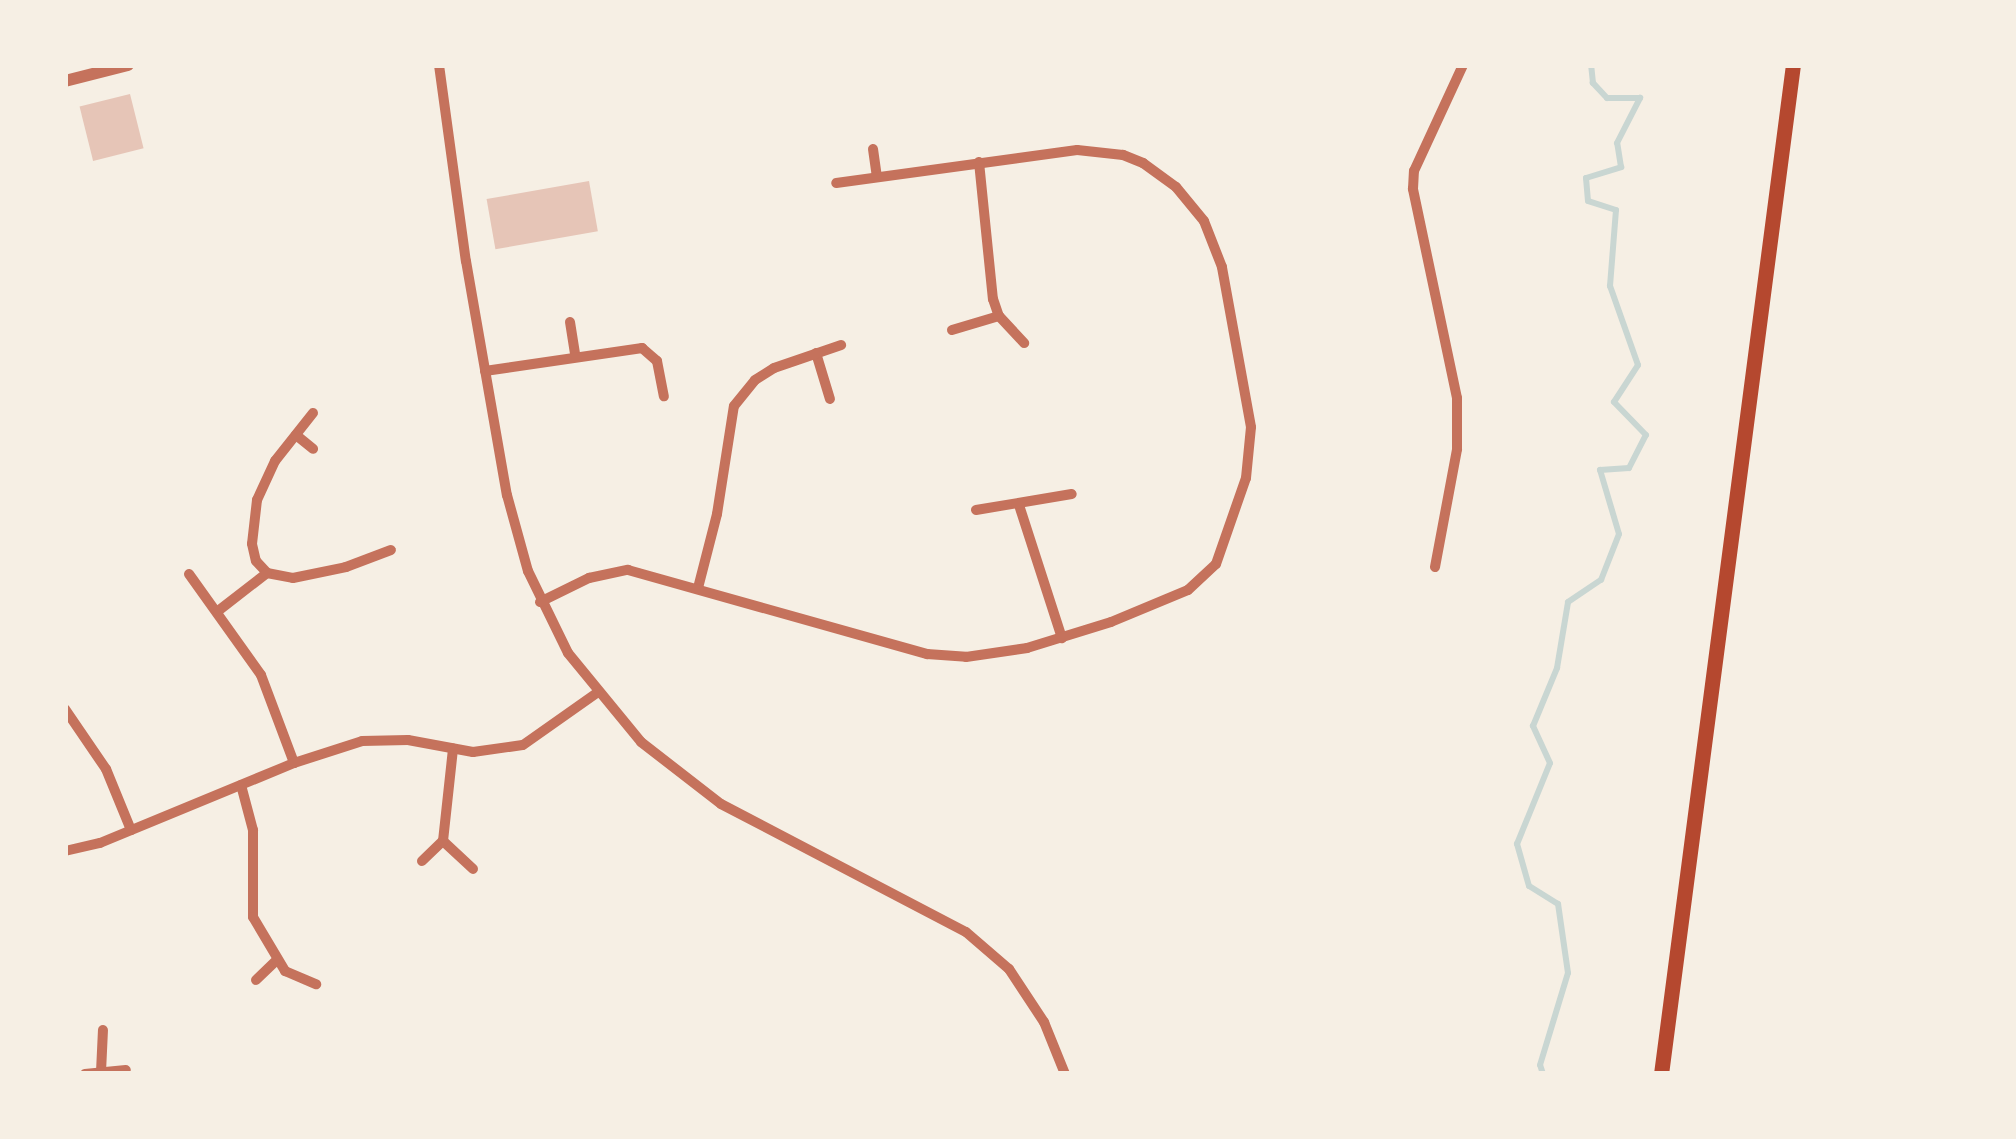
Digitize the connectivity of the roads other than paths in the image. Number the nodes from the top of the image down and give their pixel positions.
1 (128, 65) edge
2 (439, 65) edge
3 (1464, 65) edge
4 (1794, 65) edge
5 (65, 81) edge
6 (873, 150) dead end
7 (979, 162) junction
8 (877, 177) junction
9 (836, 183) dead end
10 (999, 316) junction
11 (570, 322) dead end
12 (952, 330) dead end
13 (1024, 343) dead end
14 (841, 346) dead end
15 (816, 353) junction
16 (575, 355) junction
17 (485, 371) junction
18 (664, 396) dead end
19 (830, 399) dead end
20 (313, 413) dead end
21 (296, 436) junction
22 (314, 450) dead end
23 (1072, 494) dead end
24 (1019, 505) junction
25 (976, 510) dead end
26 (391, 550) dead end
27 (1435, 568) dead end
28 (267, 573) junction
29 (189, 574) dead end
30 (698, 588) junction
31 (540, 602) junction
32 (218, 611) junction
33 (1062, 638) junction
34 (598, 692) junction
35 (65, 710) edge
36 (453, 749) junction
37 (294, 763) junction
38 (241, 785) junction
39 (131, 830) junction
40 (443, 841) junction
41 (65, 851) edge
42 (422, 861) dead end
43 (473, 869) dead end
44 (276, 961) junction
45 (256, 980) dead end
46 (316, 984) dead end
47 (103, 1030) dead end
48 (126, 1070) dead end
49 (100, 1072) junction
50 (85, 1074) edge
51 (1065, 1074) edge
52 (1661, 1074) edge

1 - 5 street
2 - 17 street
3 - 27 street
4 - 52 highway
6 - 8 street
7 - 8 street
7 - 10 street
7 - 33 street
8 - 9 street
10 - 12 street
10 - 13 street
11 - 16 street
14 - 15 street
15 - 19 street
15 - 30 street
16 - 17 street
16 - 18 street
17 - 31 street
20 - 21 street
21 - 22 street
21 - 28 street
23 - 24 street
24 - 25 street
24 - 33 street
26 - 28 street
28 - 32 street
29 - 32 street
30 - 31 street
30 - 33 street
31 - 34 street
32 - 37 street
34 - 36 street
34 - 51 street
35 - 39 street
36 - 37 street
36 - 40 street
37 - 38 street
38 - 39 street
38 - 44 street
39 - 41 street
40 - 42 street
40 - 43 street
44 - 45 street
44 - 46 street
47 - 49 street
48 - 49 street
49 - 50 street

